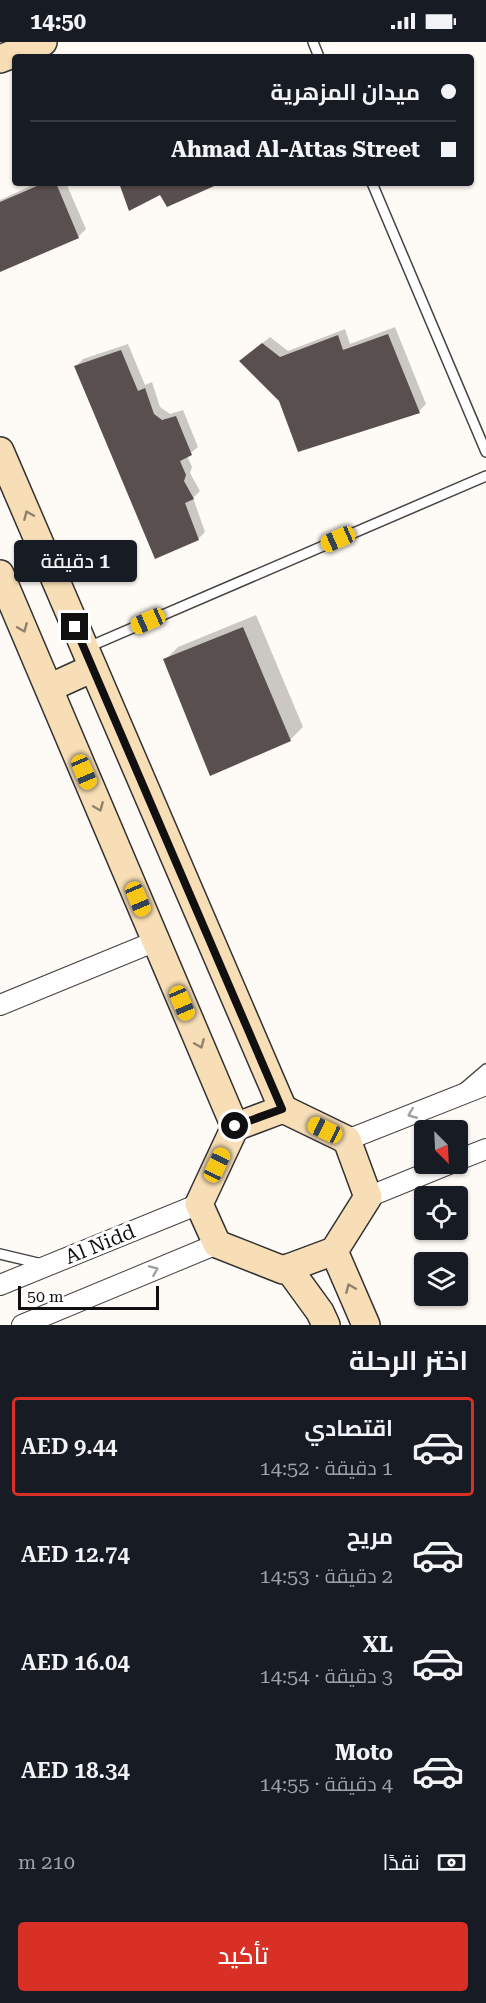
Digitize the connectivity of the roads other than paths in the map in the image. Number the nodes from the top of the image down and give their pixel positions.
1 (43, 42) edge
2 (13, 54) edge
3 (373, 186) edge
4 (0, 451) edge
5 (486, 452) edge
6 (486, 476) edge
7 (0, 574) edge
8 (89, 658) junction
9 (49, 688) junction
10 (156, 941) junction
11 (0, 1005) edge
12 (486, 1069) edge
13 (486, 1085) edge
14 (454, 1097) junction
15 (282, 1109) junction
16 (235, 1126) junction
17 (347, 1140) junction
18 (486, 1149) edge
19 (468, 1157) edge
20 (424, 1174) edge
21 (368, 1197) junction
22 (199, 1204) junction
23 (217, 1244) junction
24 (334, 1251) junction
25 (0, 1254) edge
26 (48, 1266) junction
27 (288, 1268) junction
28 (0, 1285) edge
29 (58, 1317) edge
30 (22, 1325) edge
31 (326, 1325) edge
32 (366, 1325) edge

1 - 2 street
3 - 5 lane
8 -> 4 street
6 - 8 lane
7 -> 9 street
8 - 9 street
8 - 15 street
9 -> 10 street
10 - 11 street
10 -> 16 street
12 - 14 lane
13 - 14 street
14 -> 17 street
15 - 16 street
15 - 17 street
16 - 22 street
17 - 21 street
18 - 19 street
20 - 21 street
21 - 24 street
22 - 23 street
22 - 26 street, Al Nidd
23 - 27 street
29 -> 23 street
24 - 27 street
32 -> 24 street
25 - 26 lane
26 - 28 street, Al Nidd
27 - 31 street
29 - 30 street

